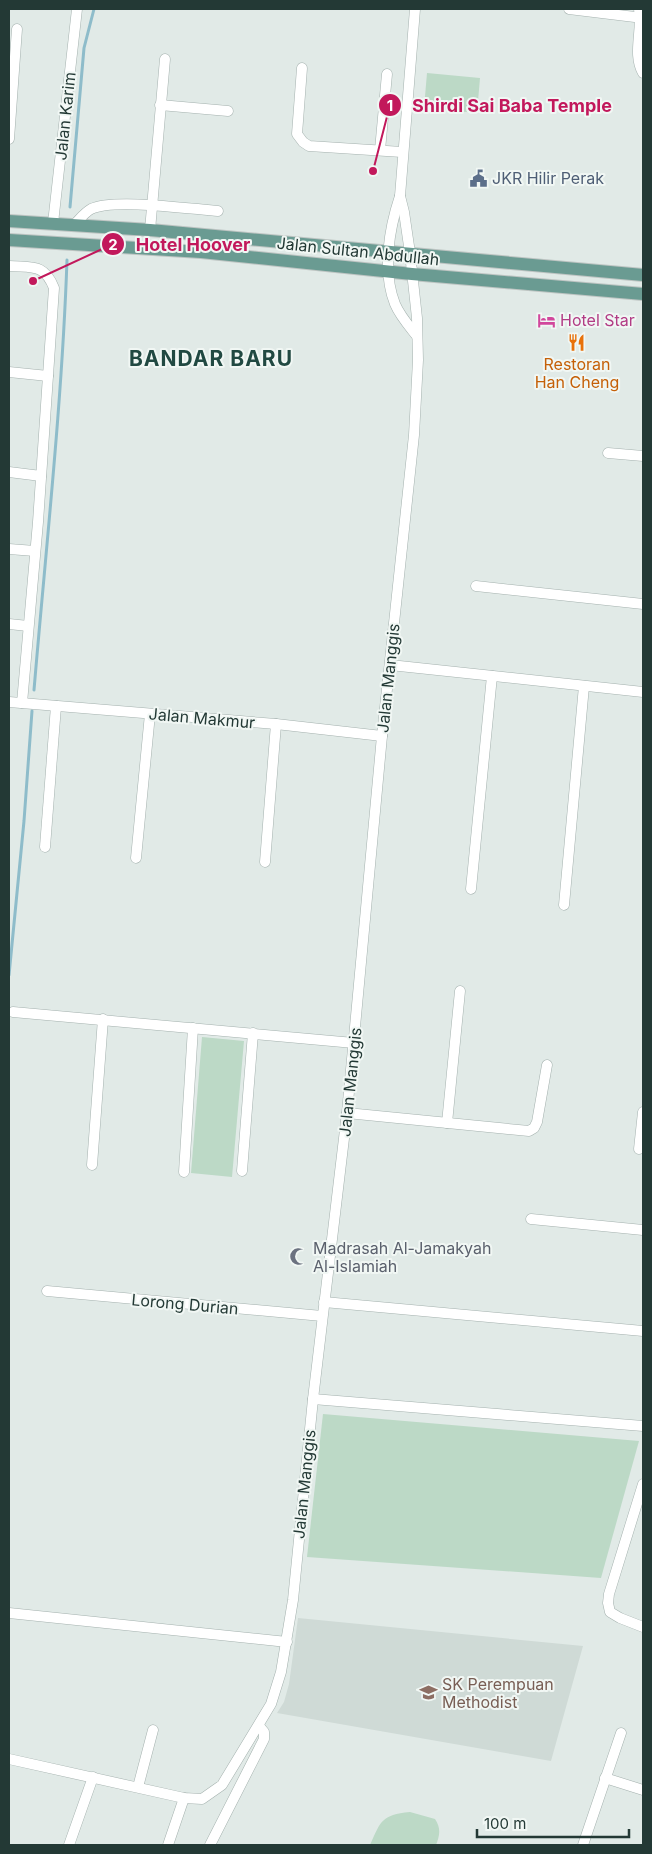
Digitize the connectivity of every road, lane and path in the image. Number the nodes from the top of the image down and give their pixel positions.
1 (77, 9) edge
2 (415, 9) edge
3 (569, 9) edge
4 (641, 14) edge
5 (17, 29) dead end
6 (165, 60) dead end
7 (302, 68) dead end
8 (643, 73) edge
9 (387, 74) dead end
10 (10, 106) edge
11 (160, 106) junction
12 (228, 111) dead end
13 (9, 138) edge
14 (380, 150) junction
15 (402, 152) junction
16 (400, 196) junction
17 (152, 206) junction
18 (218, 211) dead end
19 (9, 220) edge
20 (53, 223) junction
21 (74, 225) junction
22 (150, 230) junction
23 (9, 240) edge
24 (119, 247) junction
25 (178, 251) junction
26 (389, 251) junction
27 (410, 252) junction
28 (9, 266) edge
29 (389, 271) junction
30 (412, 274) junction
31 (643, 275) edge
32 (643, 294) edge
33 (417, 337) junction
34 (9, 372) edge
35 (48, 376) junction
36 (608, 453) dead end
37 (643, 456) edge
38 (9, 472) edge
39 (41, 476) junction
40 (9, 549) edge
41 (35, 551) junction
42 (476, 586) dead end
43 (643, 604) edge
44 (9, 624) edge
45 (28, 626) junction
46 (390, 665) junction
47 (492, 676) junction
48 (584, 686) junction
49 (643, 692) edge
50 (9, 702) edge
51 (22, 703) junction
52 (56, 706) junction
53 (150, 714) junction
54 (276, 724) junction
55 (382, 736) junction
56 (45, 847) dead end
57 (136, 858) dead end
58 (265, 862) dead end
59 (470, 889) dead end
60 (564, 905) dead end
61 (460, 991) dead end
62 (14, 1012) dead end
63 (103, 1019) junction
64 (194, 1028) junction
65 (253, 1033) junction
66 (354, 1043) junction
67 (546, 1065) dead end
68 (643, 1112) edge
69 (347, 1113) junction
70 (446, 1123) junction
71 (643, 1123) edge
72 (638, 1149) dead end
73 (92, 1165) dead end
74 (242, 1171) dead end
75 (184, 1172) dead end
76 (531, 1219) dead end
77 (643, 1230) edge
78 (47, 1291) dead end
79 (324, 1302) junction
80 (322, 1316) junction
81 (643, 1330) edge
82 (313, 1399) junction
83 (643, 1426) edge
84 (643, 1484) edge
85 (9, 1613) edge
86 (643, 1627) edge
87 (287, 1642) junction
88 (259, 1726) junction
89 (153, 1730) dead end
90 (621, 1733) dead end
91 (9, 1759) edge
92 (93, 1776) junction
93 (606, 1778) junction
94 (138, 1787) junction
95 (643, 1790) edge
96 (184, 1798) junction
97 (69, 1845) edge
98 (168, 1845) edge
99 (210, 1845) edge
100 (583, 1845) edge

1 - 20 street, Jalan Karim
2 - 15 street
3 - 4 street
4 - 8 street
5 - 10 street
6 - 11 street
7 - 14 street
9 - 14 street
10 - 13 street
11 - 12 street
11 - 17 street
14 - 15 street
15 - 16 street
16 - 26 street
16 - 27 street, Jalan Manggis
17 - 18 street
17 - 21 street
17 - 22 street
19 - 20 main road, Jalan Sultan Abdullah
20 - 21 main road, Jalan Sultan Abdullah
21 - 22 main road, Jalan Sultan Abdullah
22 - 24 main road
22 - 25 main road
22 - 26 main road, Jalan Sultan Abdullah
23 - 24 main road, Jalan Sultan Abdullah
24 - 25 main road, Jalan Sultan Abdullah
25 - 29 main road, Jalan Sultan Abdullah
26 - 27 main road, Jalan Sultan Abdullah
26 - 29 street
27 - 30 street, Jalan Manggis
27 - 31 main road, Jalan Sultan Abdullah
28 - 35 street
29 - 30 main road, Jalan Sultan Abdullah
29 - 33 street
30 - 32 main road, Jalan Sultan Abdullah
30 - 33 street, Jalan Manggis
33 - 46 street, Jalan Manggis
34 - 35 street
35 - 39 street
36 - 37 street
38 - 39 street
39 - 41 street
40 - 41 street
41 - 45 street
42 - 43 street
44 - 45 street
45 - 51 street
46 - 47 street
46 - 55 street, Jalan Manggis
47 - 48 street
47 - 59 street
48 - 49 street
48 - 60 street
50 - 51 street, Jalan Makmur
51 - 52 street, Jalan Makmur
52 - 53 street, Jalan Makmur
52 - 56 street
53 - 54 street, Jalan Makmur
53 - 57 street
54 - 55 street, Jalan Makmur
54 - 58 street
55 - 66 street, Jalan Manggis
61 - 70 street
62 - 63 street
63 - 64 street
63 - 73 street
64 - 65 street
64 - 75 street
65 - 66 street
65 - 74 street
66 - 69 street, Jalan Manggis
67 - 70 street
68 - 71 street
69 - 70 street
69 - 79 street, Jalan Manggis
71 - 72 street
76 - 77 street
78 - 80 street, Lorong Durian
79 - 80 street, Jalan Manggis
79 - 81 street
80 - 82 street, Jalan Manggis
82 - 83 street
82 - 87 street, Jalan Manggis
84 - 86 street
85 - 87 street
87 - 88 street, Jalan Manggis
88 - 96 street, Jalan Manggis
88 - 99 street
89 - 94 street
90 - 93 street
91 - 92 street
92 - 94 street
92 - 97 street
93 - 95 street
93 - 100 street
94 - 96 street
96 - 98 street

